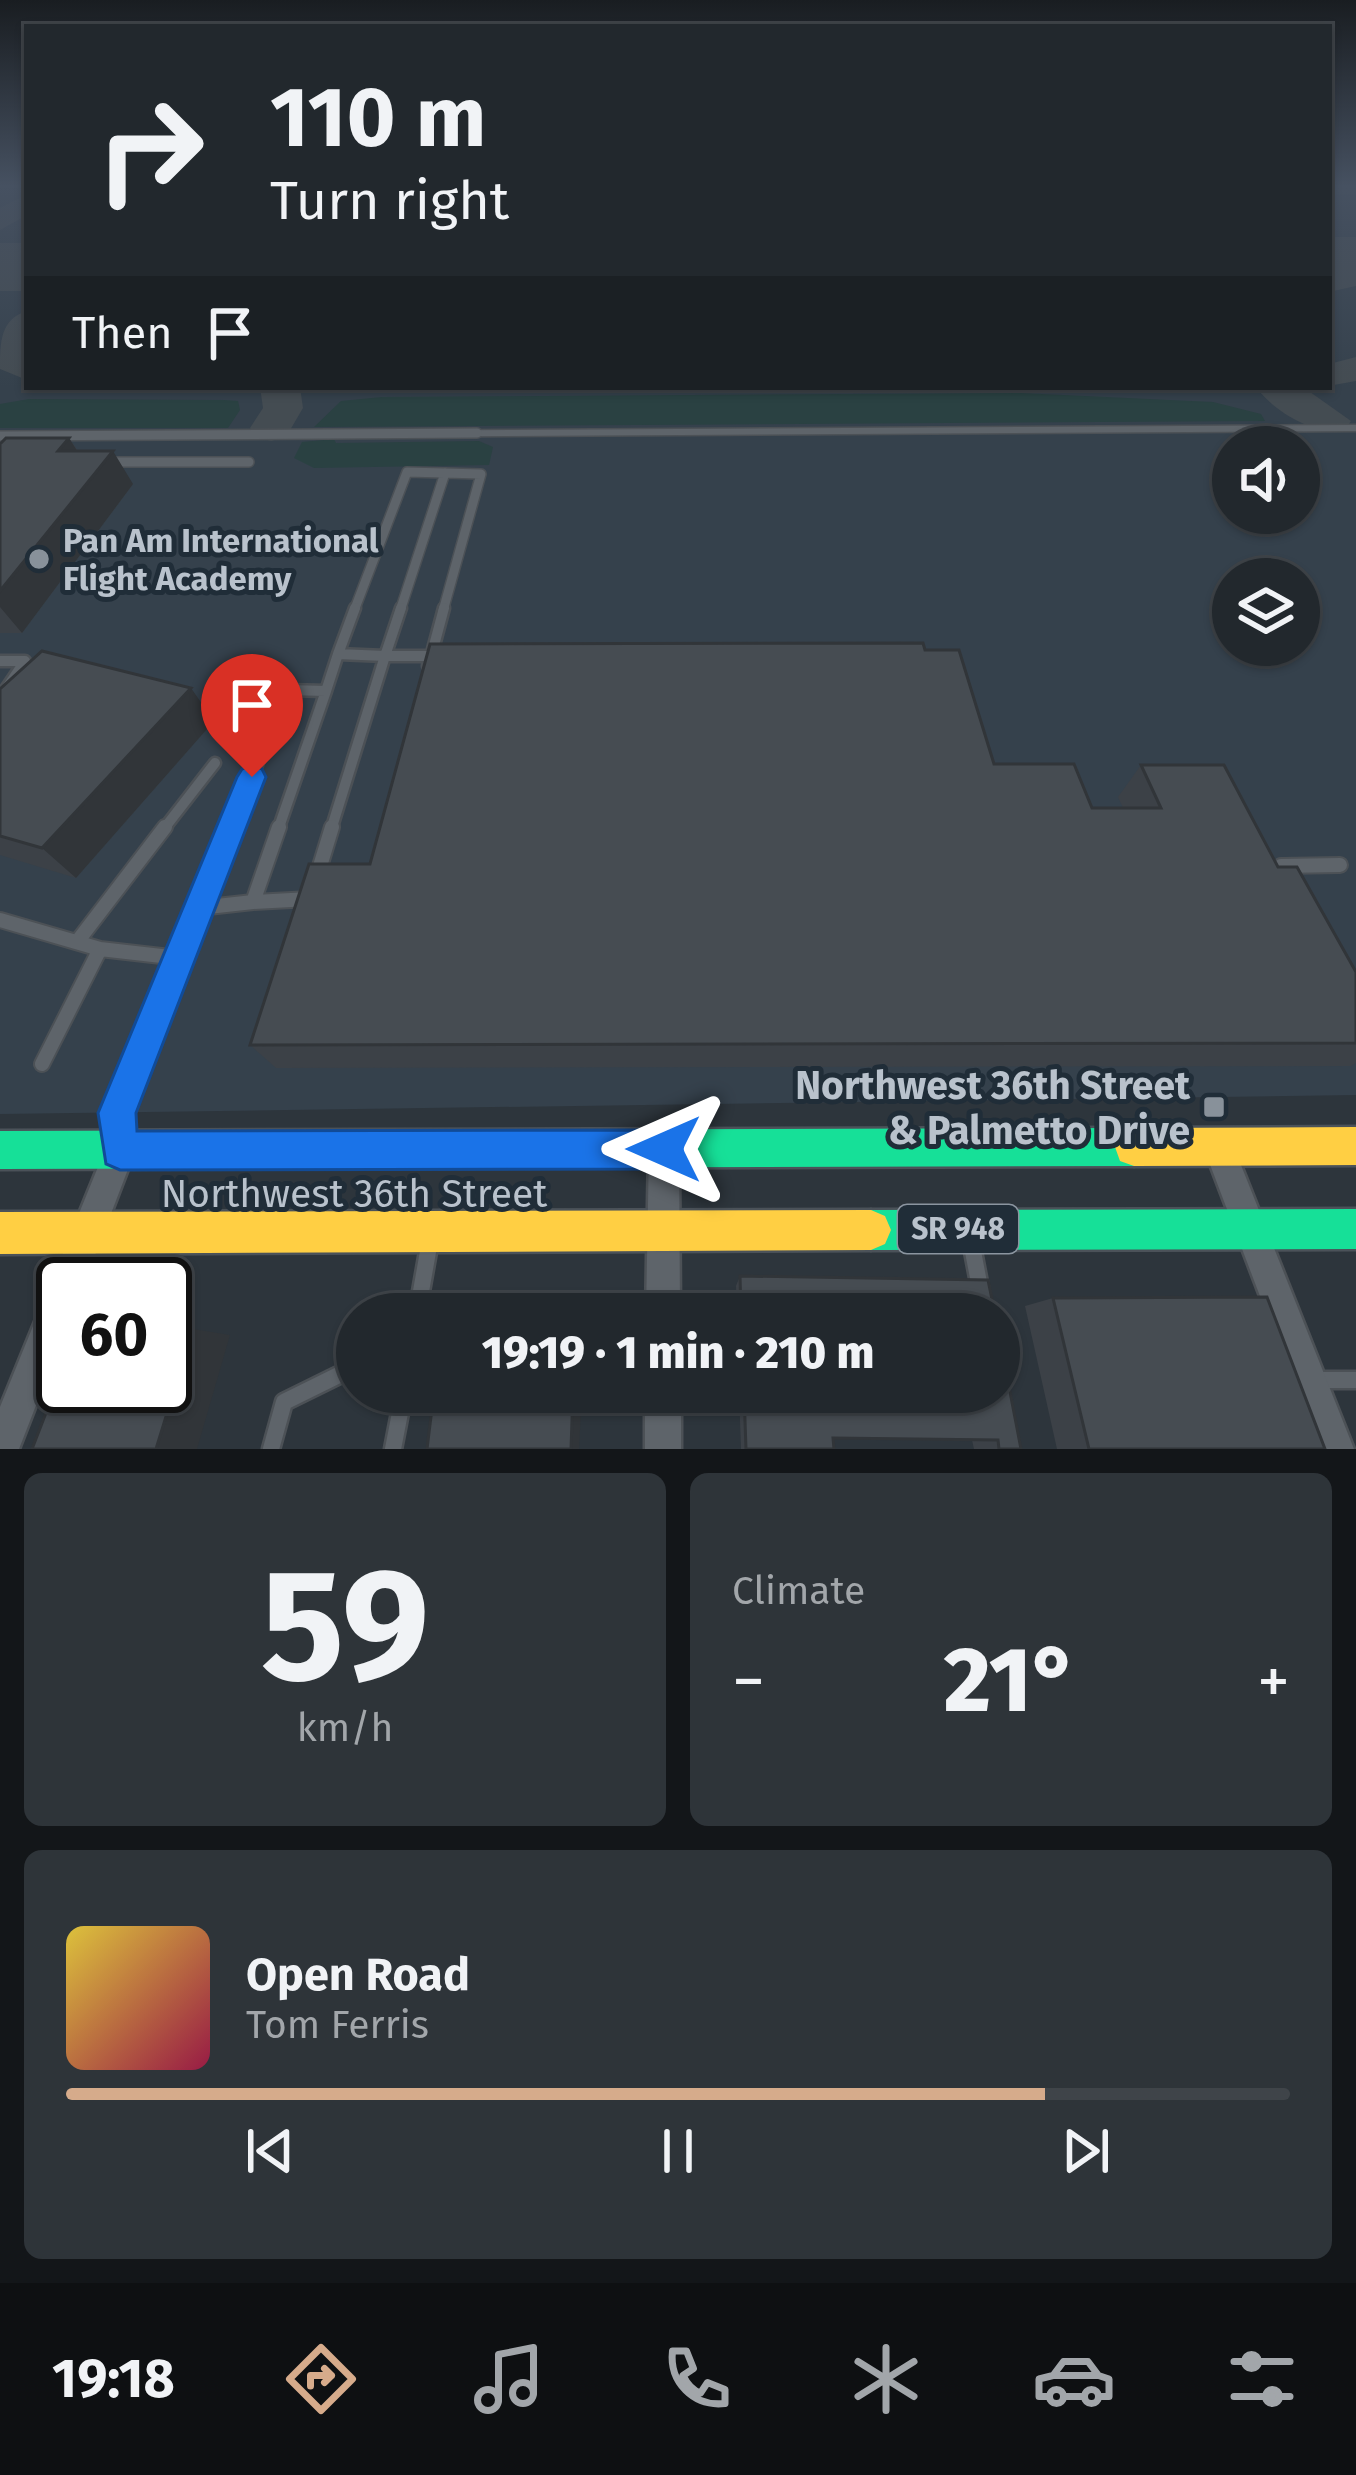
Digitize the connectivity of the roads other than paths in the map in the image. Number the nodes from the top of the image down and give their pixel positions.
1 (1356, 428) edge
2 (0, 436) edge
3 (90, 462) edge
4 (248, 462) dead end
5 (445, 473) junction
6 (338, 654) junction
7 (385, 656) junction
8 (430, 656) junction
9 (0, 661) edge
10 (425, 679) edge
11 (326, 691) junction
12 (0, 698) edge
13 (214, 763) dead end
14 (1340, 866) dead end
15 (316, 882) junction
16 (334, 882) edge
17 (1292, 886) edge
18 (253, 902) junction
19 (199, 908) junction
20 (0, 920) edge
21 (76, 942) junction
22 (100, 949) junction
23 (179, 958) junction
24 (42, 1064) dead end
25 (1218, 1145) junction
26 (1356, 1146) edge
27 (664, 1149) junction
28 (0, 1150) edge
29 (120, 1150) junction
30 (969, 1229) junction
31 (1252, 1230) junction
32 (664, 1231) junction
33 (87, 1232) junction
34 (0, 1233) edge
35 (431, 1233) junction
36 (1353, 1236) edge
37 (77, 1257) edge
38 (421, 1293) edge
39 (663, 1293) edge
40 (982, 1293) edge
41 (36, 1361) edge
42 (336, 1376) edge
43 (1310, 1380) junction
44 (1356, 1380) edge
45 (400, 1413) edge
46 (663, 1413) edge
47 (1, 1449) edge
48 (271, 1449) edge
49 (393, 1449) edge
50 (663, 1449) edge
51 (1336, 1449) edge

1 - 2 lane
3 - 4 lane
5 - 6 lane
5 - 7 lane
5 - 8 lane
6 - 7 lane
6 - 11 lane
7 - 8 lane
7 - 15 lane
8 - 10 lane
9 - 12 lane
11 - 18 lane
11 - 19 lane
13 - 21 lane
14 - 17 lane
15 - 16 lane
15 - 18 lane
18 - 19 lane
19 - 23 lane
20 - 21 lane
21 - 22 lane
22 - 23 lane
22 - 24 lane
23 - 29 lane
25 - 26 main road, Northwest 36th Street
25 - 27 main road, Northwest 36th Street
25 - 31 street
27 - 29 main road, Northwest 36th Street
27 - 32 street
28 - 29 main road, Northwest 36th Street
29 - 33 street
30 - 31 main road, Northwest 36th Street / SR 948
30 - 32 main road, Northwest 36th Street / SR 948
30 - 40 lane
31 - 36 main road, Northwest 36th Street / SR 948
31 - 43 street
32 - 35 main road, Northwest 36th Street / SR 948
32 - 39 street
33 - 34 main road, Northwest 36th Street / SR 948
33 - 35 main road, Northwest 36th Street / SR 948
33 - 37 street
35 - 38 lane
41 - 47 street
42 - 48 lane
43 - 44 lane
43 - 51 street
45 - 49 lane
46 - 50 street

